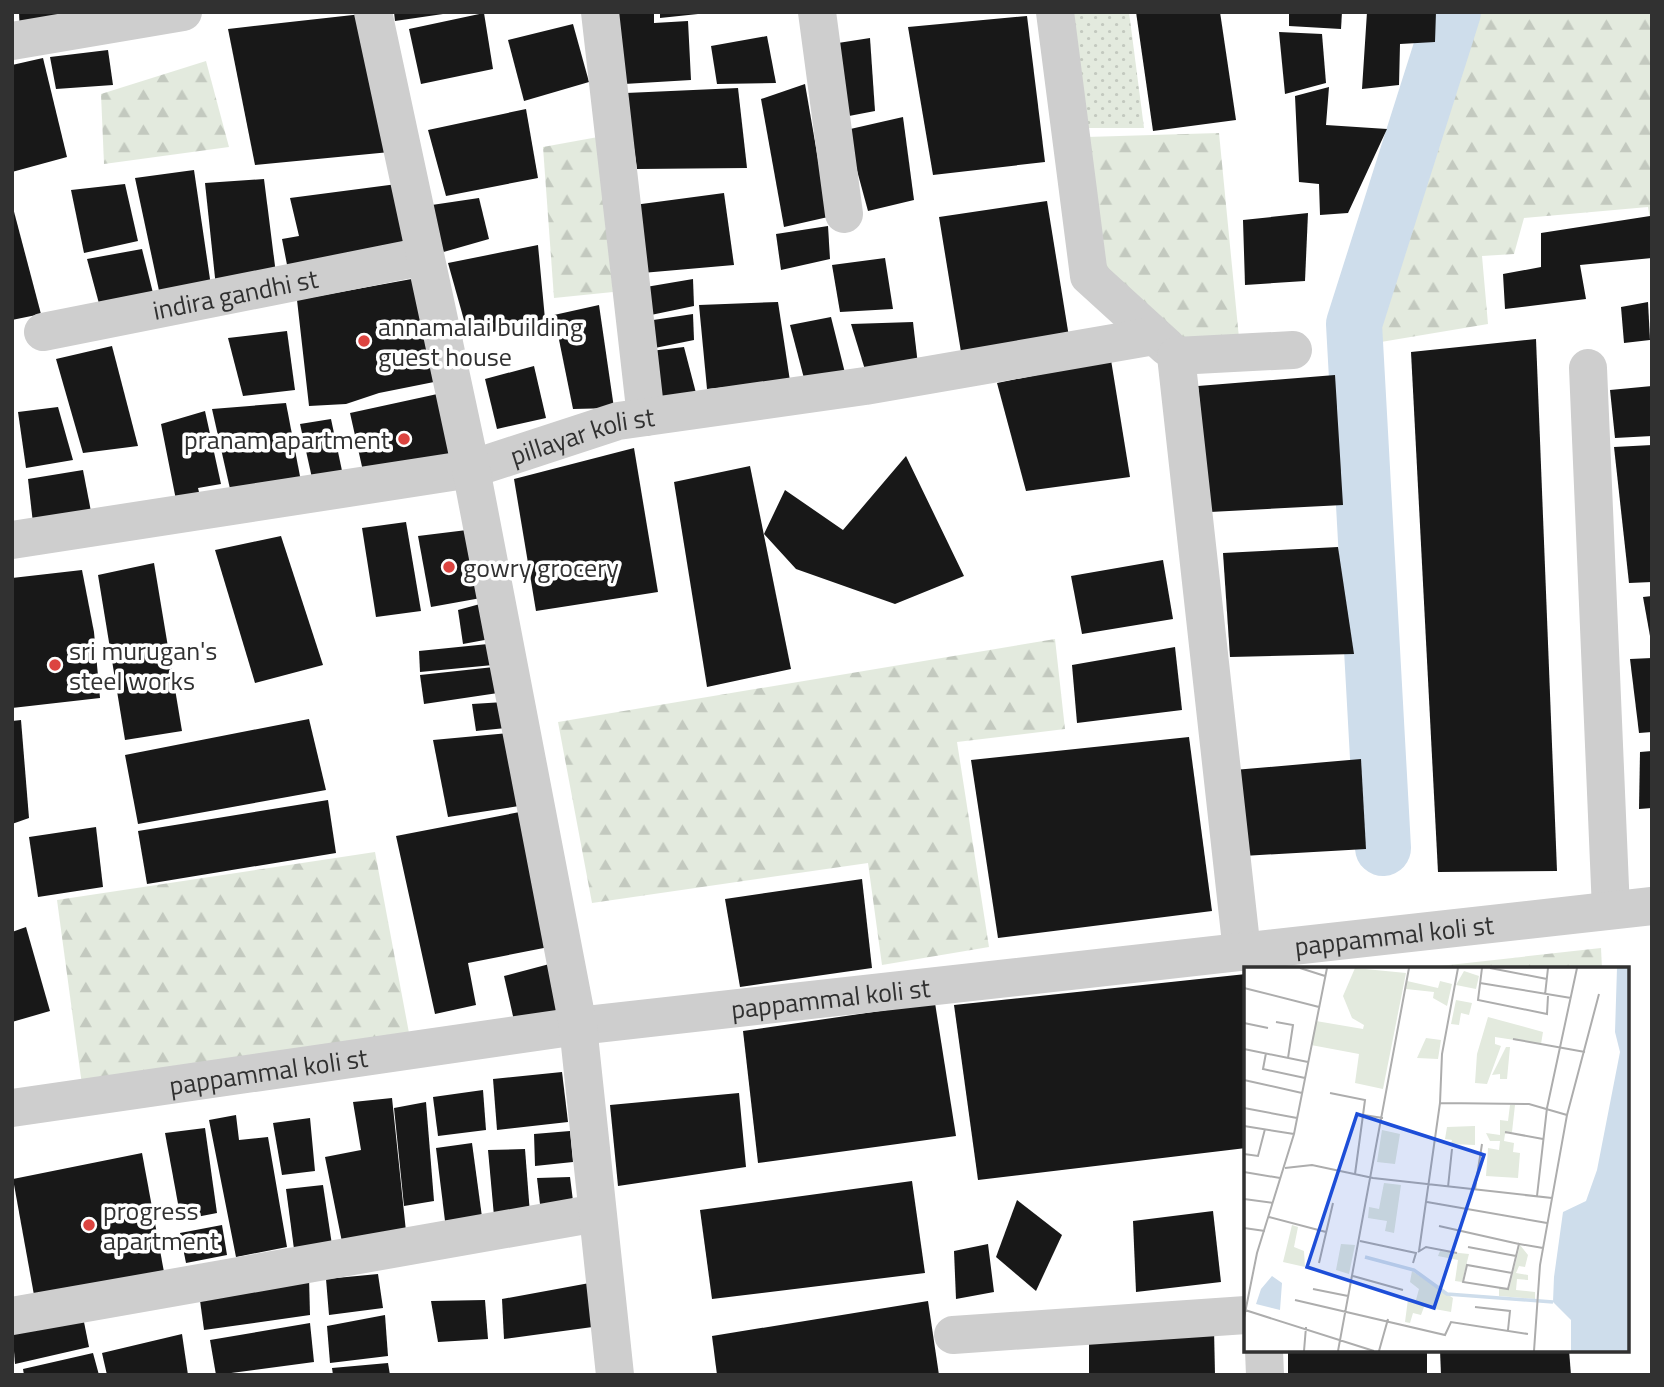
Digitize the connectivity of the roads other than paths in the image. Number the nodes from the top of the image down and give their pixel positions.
1 (183, 12) edge
2 (373, 12) edge
3 (600, 12) edge
4 (817, 12) edge
5 (1055, 12) edge
6 (12, 41) edge
7 (845, 214) dead end
8 (425, 256) junction
9 (43, 332) dead end
10 (1165, 346) junction
11 (1293, 350) dead end
12 (1588, 368) dead end
13 (646, 417) junction
14 (471, 469) junction
15 (12, 540) edge
16 (1652, 906) edge
17 (1611, 910) junction
18 (1242, 952) junction
19 (578, 1026) junction
20 (12, 1108) edge
21 (597, 1213) junction
22 (1244, 1315) edge
23 (12, 1316) edge
24 (953, 1335) dead end
25 (1264, 1352) edge
26 (615, 1375) edge
27 (1265, 1375) edge

1 - 6 street
2 - 8 street
3 - 13 street
4 - 7 street
5 - 10 street
8 - 9 street, indira gandhi st
8 - 14 street
10 - 11 street, pillayar koli st
10 - 13 street, pillayar koli st
10 - 18 street
12 - 17 street
13 - 14 street, pillayar koli st
14 - 15 street, pillayar koli st
14 - 19 street
16 - 17 street, pappammal koli st
17 - 18 street, pappammal koli st
18 - 19 street, pappammal koli st
19 - 20 street, pappammal koli st
19 - 21 street
21 - 23 street
21 - 26 street
22 - 24 street
25 - 27 street

